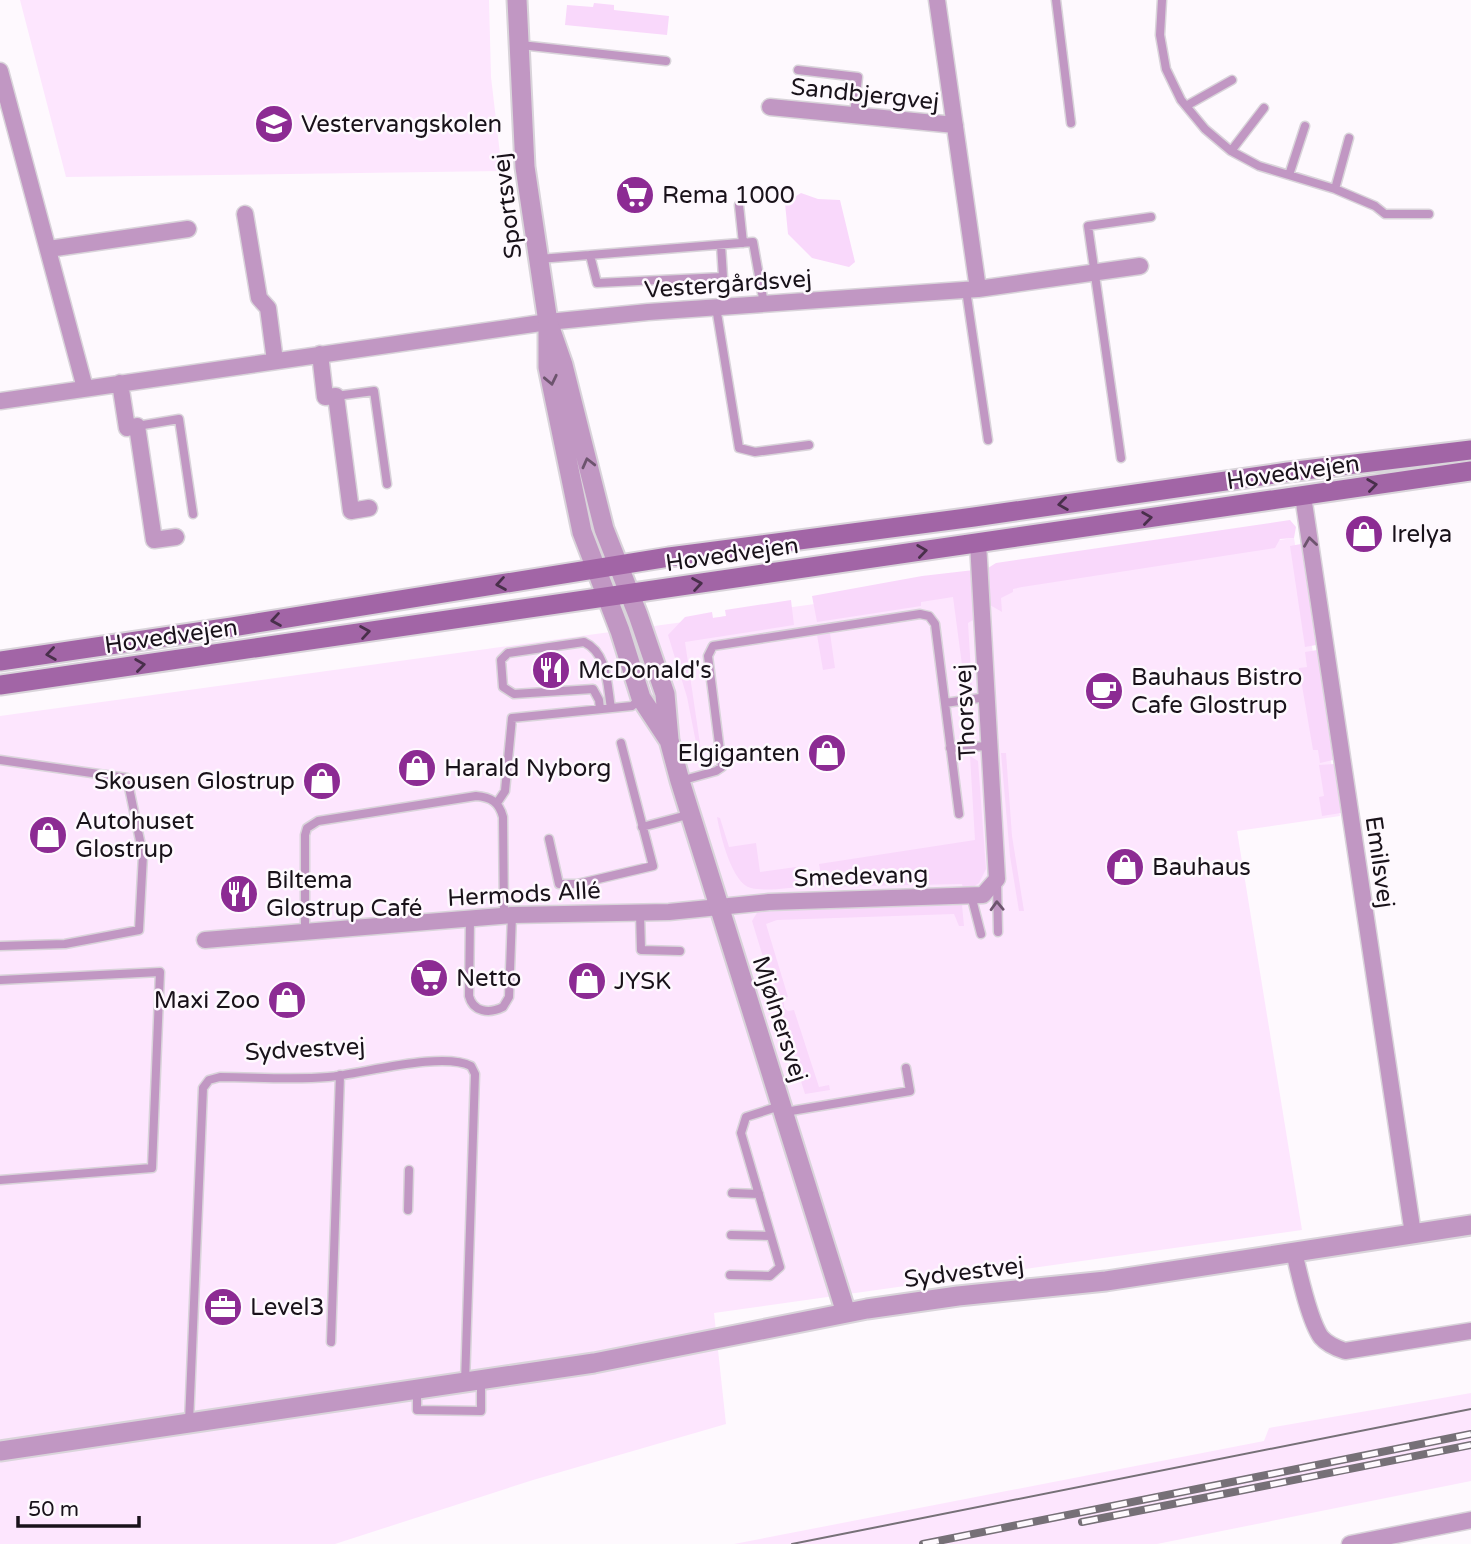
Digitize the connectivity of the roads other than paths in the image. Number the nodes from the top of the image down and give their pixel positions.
1 (517, 0) edge
2 (937, 0) edge
3 (1056, 0) edge
4 (1162, 0) edge
5 (518, 45) junction
6 (666, 61) dead end
7 (798, 70) dead end
8 (0, 71) edge
9 (1232, 80) dead end
10 (1186, 106) junction
11 (770, 107) dead end
12 (1264, 108) dead end
13 (854, 115) junction
14 (1071, 123) dead end
15 (955, 125) junction
16 (1305, 126) dead end
17 (1349, 138) dead end
18 (1231, 151) junction
19 (1289, 175) junction
20 (1335, 189) junction
21 (738, 205) dead end
22 (245, 214) dead end
23 (1429, 214) dead end
24 (1151, 217) dead end
25 (188, 229) dead end
26 (743, 243) junction
27 (721, 245) junction
28 (49, 248) junction
29 (590, 255) junction
30 (538, 260) junction
31 (1140, 266) dead end
32 (1095, 272) junction
33 (972, 290) junction
34 (764, 304) junction
35 (716, 307) junction
36 (548, 321) junction
37 (320, 354) junction
38 (275, 361) junction
39 (120, 383) junction
40 (85, 388) junction
41 (336, 396) junction
42 (0, 401) edge
43 (137, 426) junction
44 (988, 440) dead end
45 (809, 445) dead end
46 (1469, 449) edge
47 (1121, 458) dead end
48 (1471, 471) edge
49 (387, 484) dead end
50 (1303, 496) junction
51 (369, 508) dead end
52 (193, 514) dead end
53 (176, 537) dead end
54 (978, 543) junction
55 (618, 565) junction
56 (596, 569) junction
57 (630, 594) junction
58 (607, 597) junction
59 (0, 661) edge
60 (0, 685) edge
61 (987, 697) junction
62 (641, 698) junction
63 (944, 702) junction
64 (611, 708) junction
65 (600, 709) junction
66 (669, 740) junction
67 (621, 743) dead end
68 (989, 746) junction
69 (950, 748) junction
70 (0, 760) edge
71 (680, 780) junction
72 (498, 803) junction
73 (691, 814) junction
74 (958, 814) dead end
75 (642, 827) junction
76 (549, 839) dead end
77 (996, 879) junction
78 (971, 895) junction
79 (719, 908) junction
80 (640, 913) junction
81 (508, 916) junction
82 (470, 918) junction
83 (305, 932) junction
84 (998, 932) dead end
85 (981, 934) dead end
86 (205, 940) dead end
87 (0, 946) edge
88 (680, 951) dead end
89 (0, 981) edge
90 (906, 1068) dead end
91 (340, 1076) junction
92 (784, 1109) junction
93 (409, 1170) dead end
94 (0, 1180) edge
95 (732, 1193) dead end
96 (759, 1194) junction
97 (408, 1210) dead end
98 (1471, 1225) edge
99 (732, 1234) dead end
100 (1413, 1234) junction
101 (771, 1236) junction
102 (1294, 1252) junction
103 (730, 1275) dead end
104 (846, 1313) junction
105 (1471, 1331) edge
106 (331, 1342) dead end
107 (473, 1382) junction
108 (417, 1390) junction
109 (188, 1422) junction
110 (0, 1451) edge
111 (1471, 1520) edge
112 (1350, 1544) edge

1 - 5 street, Sportsvej
2 - 15 street, Sandbjergvej
3 - 14 lane
4 - 10 lane
5 - 6 lane
5 - 30 street, Sportsvej
7 - 13 lane
8 - 28 street
9 - 10 lane
10 - 18 lane
11 - 13 street, Sandbjergvej
12 - 18 lane
13 - 15 street, Sandbjergvej
15 - 33 street, Sandbjergvej
16 - 19 lane
17 - 20 lane
18 - 19 lane
19 - 20 lane
20 - 23 lane
21 - 26 lane
22 - 38 street
24 - 32 lane
25 - 28 street
26 - 27 lane
26 - 34 lane
27 - 29 lane
27 - 29 lane
28 - 40 street
29 - 30 lane
30 - 36 street, Sportsvej
31 - 32 street, Vestergårdsvej
32 - 33 street, Vestergårdsvej
32 - 47 lane
33 - 34 street, Vestergårdsvej
33 - 44 lane
34 - 35 street, Vestergårdsvej
35 - 36 street, Vestergårdsvej
35 - 45 lane
36 - 37 street, Vestergårdsvej
55 -> 36 street, Sportsvej
36 -> 56 street, Sportsvej
37 - 38 street, Vestergårdsvej
37 - 41 street
38 - 39 street, Vestergårdsvej
39 - 40 street, Vestergårdsvej
39 - 43 street
40 - 42 street, Vestergårdsvej
41 - 49 lane
41 - 51 street
43 - 52 lane
43 - 53 street
46 -> 55 main road, Hovedvejen
50 -> 48 main road, Hovedvejen
54 -> 50 main road, Hovedvejen
100 -> 50 street, Emilsvej
57 -> 54 main road, Hovedvejen
54 - 61 street, Thorsvej
55 - 56 main road, Hovedvejen
55 - 57 street, Sportsvej
56 - 58 street, Sportsvej
56 -> 59 main road, Hovedvejen
57 - 58 main road, Hovedvejen
57 - 66 street, Mjølnersvej
60 -> 58 main road, Hovedvejen
58 - 62 street, Mjølnersvej
61 - 63 lane
61 - 68 street, Thorsvej
62 - 64 lane
62 - 66 street, Mjølnersvej
63 - 69 lane
63 - 71 lane
64 - 65 lane
64 - 65 lane
65 - 72 lane
66 - 71 street, Mjølnersvej
67 - 75 lane
68 - 69 lane
68 - 77 street, Thorsvej
69 - 74 lane
70 - 87 lane
71 - 73 street, Mjølnersvej
72 - 81 lane
72 - 83 lane
73 - 75 lane
73 - 79 street, Mjølnersvej
75 - 76 lane
77 - 78 street
84 -> 77 lane
78 - 79 street, Smedevang
78 - 85 lane
79 - 80 street, Hermods Allé
79 - 92 street, Mjølnersvej
80 - 81 street, Hermods Allé
80 - 88 lane
81 - 82 street, Hermods Allé
81 - 82 lane
82 - 83 street, Hermods Allé
83 - 86 street, Hermods Allé
89 - 94 lane
90 - 92 lane
91 - 106 lane
91 - 107 lane, Sydvestvej
91 - 109 lane, Sydvestvej
92 - 96 lane
92 - 104 street, Mjølnersvej
93 - 97 lane
95 - 96 lane
96 - 101 lane
98 - 100 street, Sydvestvej
99 - 101 lane
100 - 102 street, Sydvestvej
101 - 103 lane
102 - 104 street, Sydvestvej
102 - 105 street
104 - 107 street, Sydvestvej
107 - 108 street, Sydvestvej
107 - 108 lane
108 - 109 street, Sydvestvej
109 - 110 street, Sydvestvej
111 - 112 street

